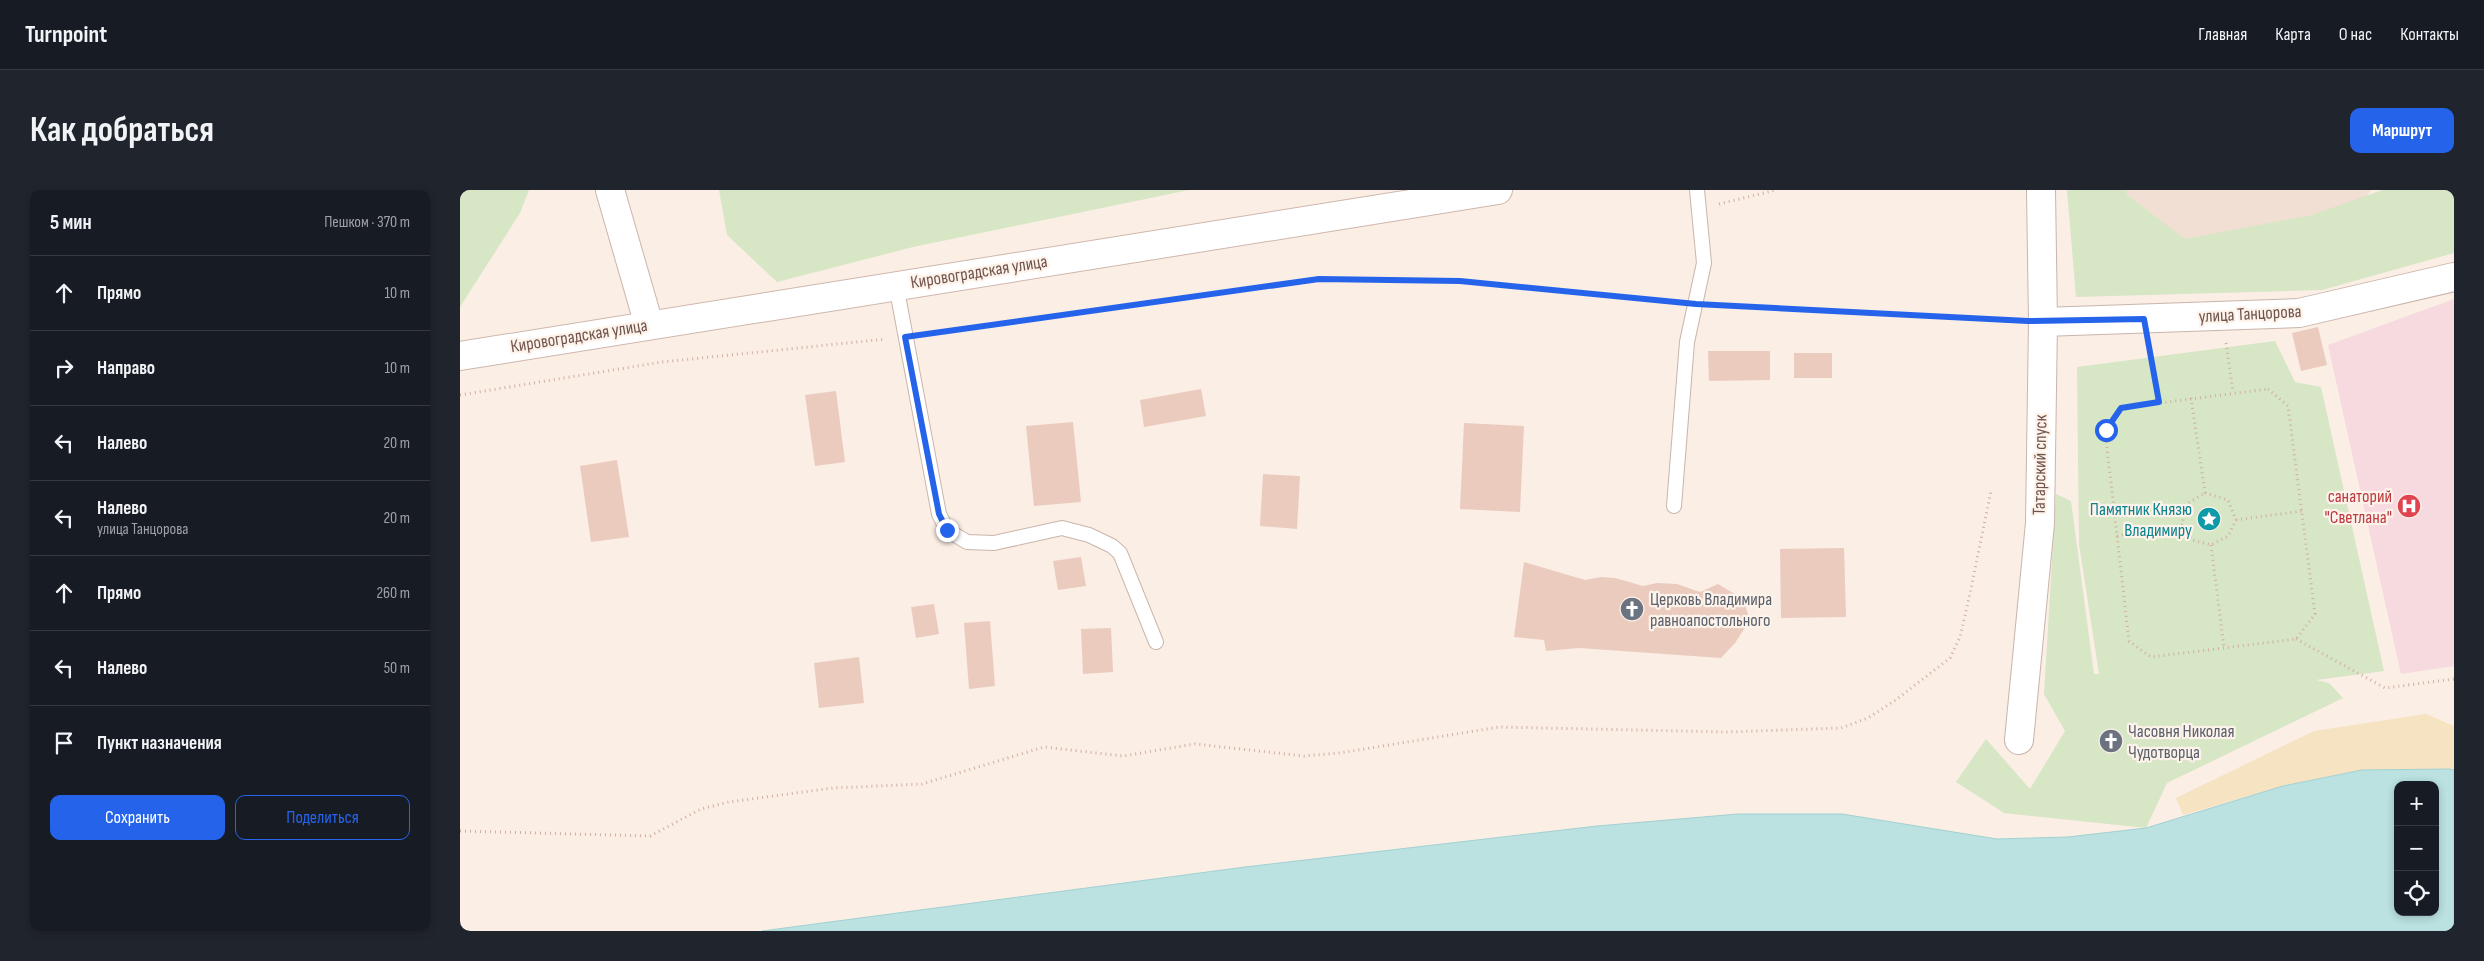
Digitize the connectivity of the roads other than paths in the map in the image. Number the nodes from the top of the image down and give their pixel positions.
1 (610, 190) edge
2 (1498, 190) edge
3 (1697, 190) edge
4 (2040, 190) edge
5 (2454, 277) edge
6 (896, 285) junction
7 (2043, 322) junction
8 (649, 325) junction
9 (460, 356) edge
10 (1674, 506) dead end
11 (1156, 642) dead end
12 (2019, 740) dead end

1 - 8 street
2 - 6 street, Кировоградская улица
3 - 10 lane
4 - 7 street, Татарский спуск
5 - 7 street, улица Танцорова
6 - 8 street, Кировоградская улица
6 - 11 lane
7 - 12 street, Татарский спуск
8 - 9 street, Кировоградская улица

